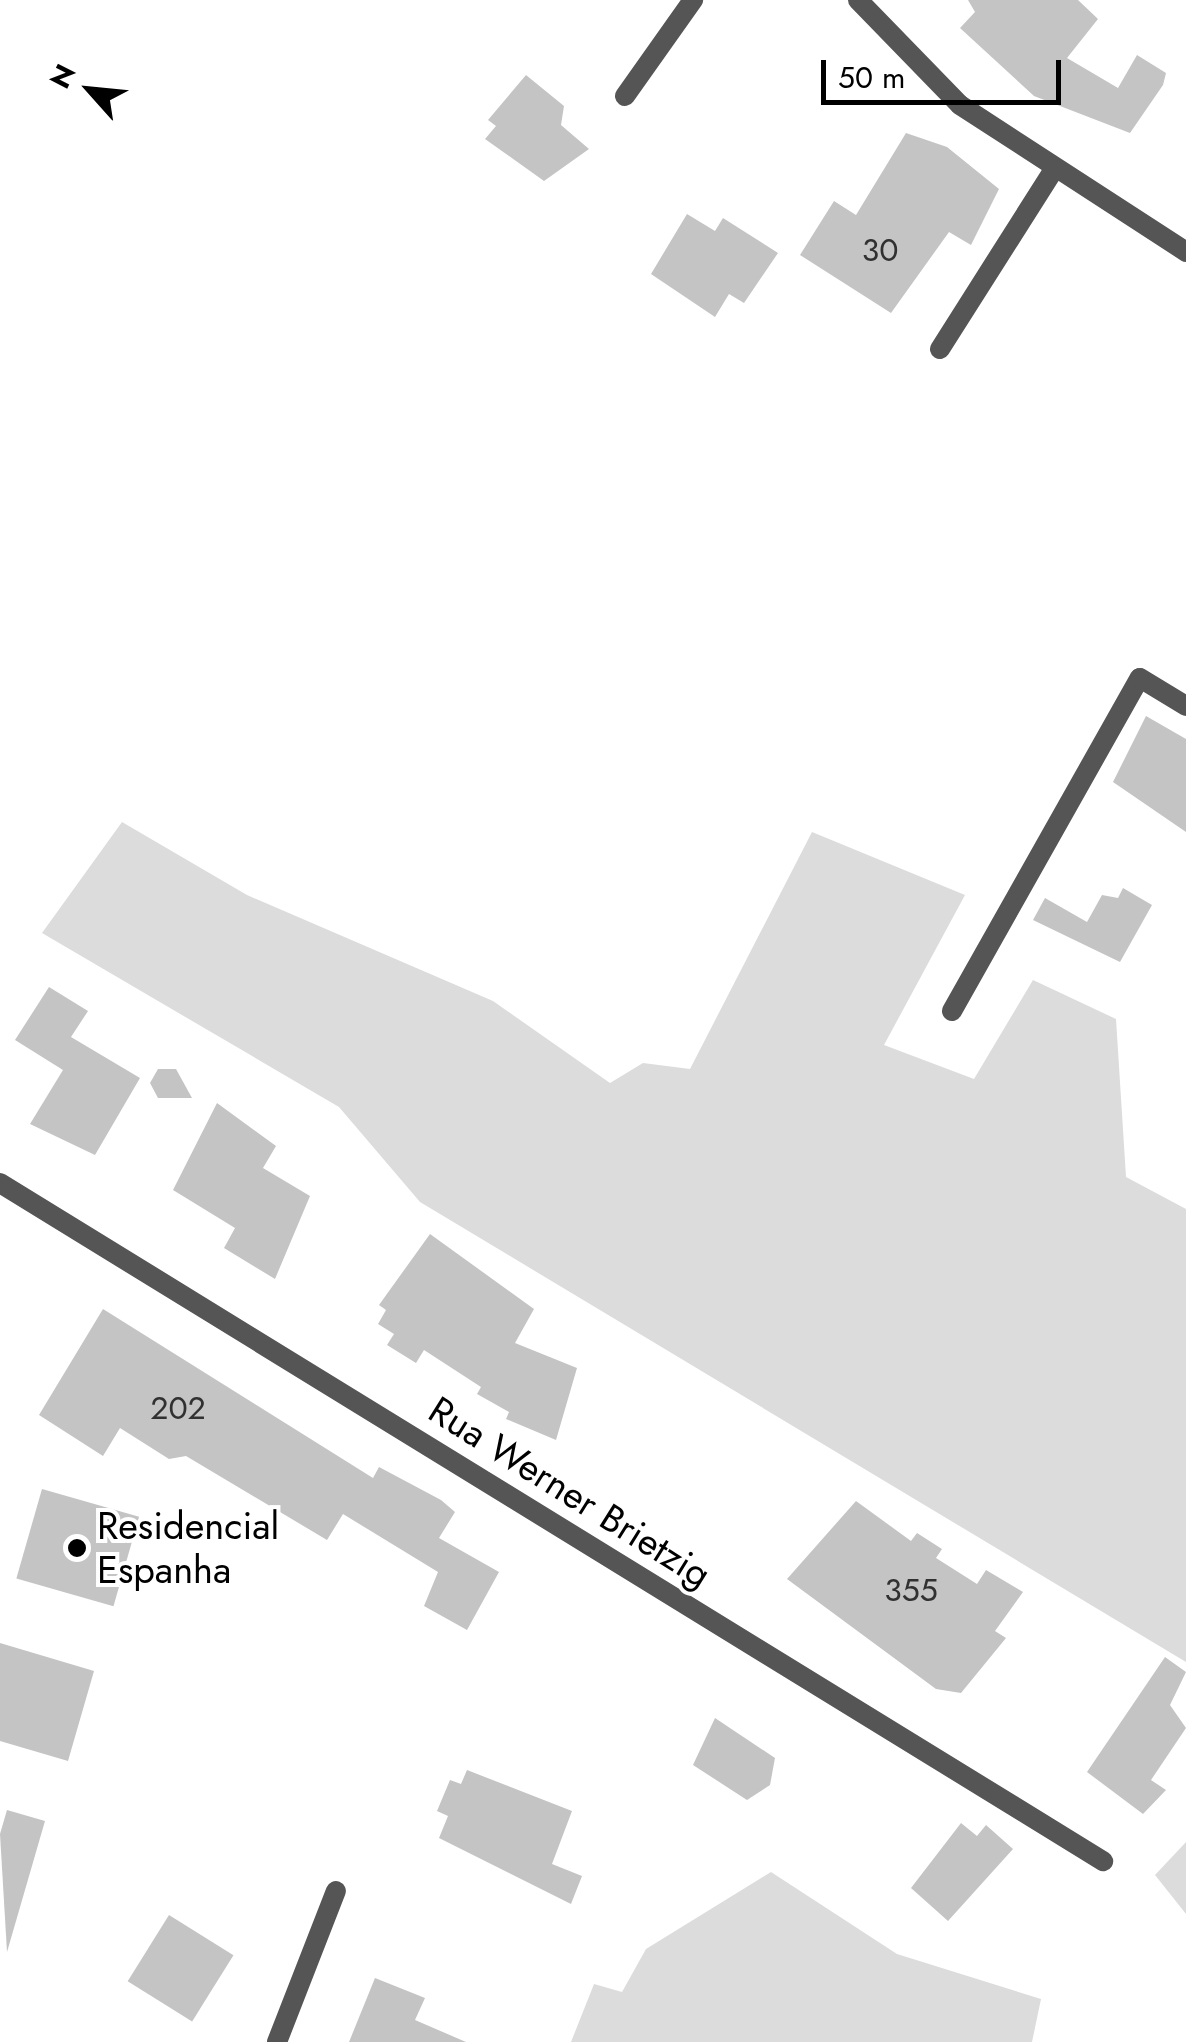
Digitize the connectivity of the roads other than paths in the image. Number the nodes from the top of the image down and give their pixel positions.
1 (858, 0) edge
2 (875, 0) edge
3 (693, 1) edge
4 (890, 32) junction
5 (624, 96) dead end
6 (1053, 171) junction
7 (1186, 252) edge
8 (940, 349) dead end
9 (1186, 706) edge
10 (952, 1012) dead end
11 (0, 1183) edge
12 (1104, 1862) dead end
13 (336, 1891) dead end
14 (277, 2042) edge

1 - 4 street
2 - 4 street
3 - 5 street
4 - 6 street
6 - 7 street
6 - 8 street
9 - 10 street
11 - 12 street, Rua Werner Brietzig
13 - 14 street

